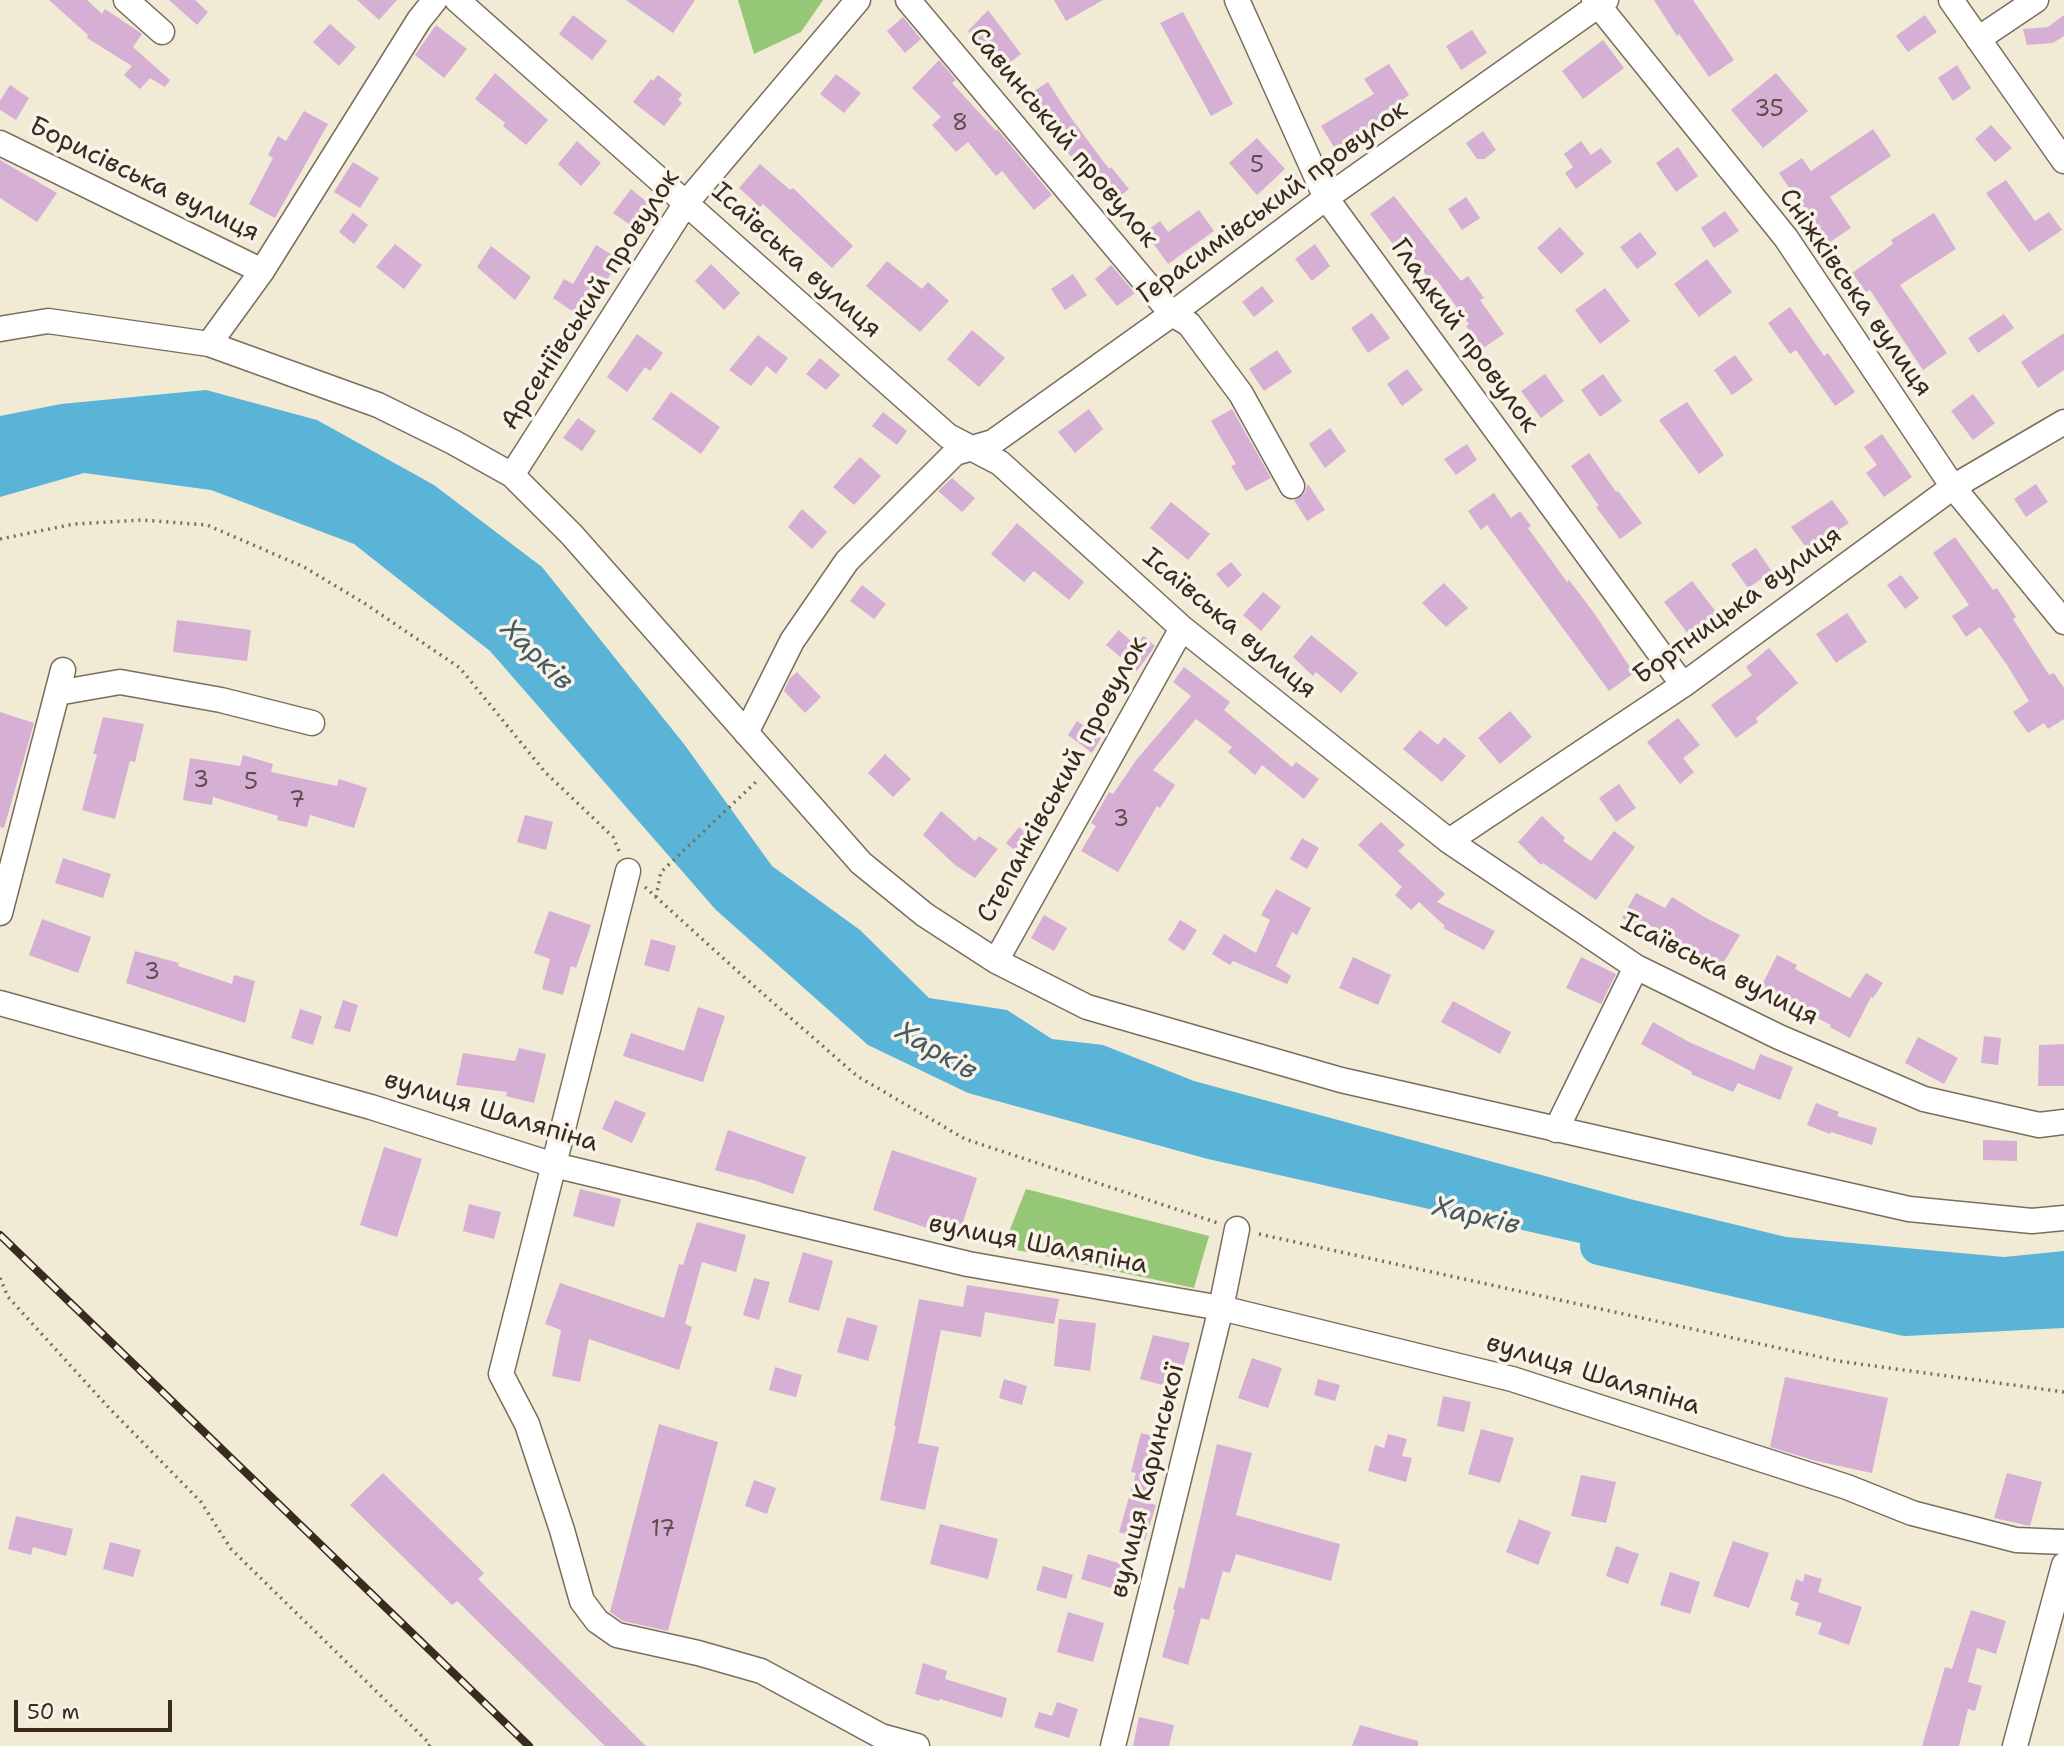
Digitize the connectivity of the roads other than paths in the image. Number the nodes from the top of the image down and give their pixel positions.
1 (126, 0) edge
2 (435, 0) edge
3 (457, 0) edge
4 (858, 0) edge
5 (908, 0) edge
6 (1237, 0) edge
7 (1951, 0) edge
8 (2036, 0) edge
9 (1599, 2) edge
10 (162, 32) dead end
11 (1978, 39) junction
12 (0, 142) edge
13 (2064, 161) edge
14 (1326, 198) junction
15 (686, 203) junction
16 (262, 271) junction
17 (1172, 314) junction
18 (0, 329) edge
19 (209, 344) junction
20 (2064, 422) edge
21 (973, 449) junction
22 (512, 475) junction
23 (1292, 486) dead end
24 (1953, 488) junction
25 (2064, 622) edge
26 (1182, 628) junction
27 (1683, 685) junction
28 (312, 723) dead end
29 (746, 733) junction
30 (1449, 841) junction
31 (628, 871) road end
32 (0, 914) edge
33 (996, 961) junction
34 (1636, 967) junction
35 (0, 1003) edge
36 (2064, 1122) edge
37 (1556, 1130) junction
38 (554, 1165) junction
39 (2064, 1218) edge
40 (1237, 1230) road end
41 (1221, 1308) junction
42 (2064, 1542) edge
43 (2064, 1565) edge
44 (918, 1746) edge
45 (1113, 1746) edge
46 (2015, 1746) edge

1 - 10 street
2 - 16 street
3 - 15 street, Ісаївська вулиця
4 - 15 street, Арсеніївський провулок
5 - 17 street, Савинський провулок
6 - 14 street, Гладкий провулок
7 - 11 street
8 - 11 street
9 - 14 street, Герасимівський провулок
9 - 24 street, Сніжківська вулиця
11 - 13 street
12 - 16 street, Борисівська вулиця
14 - 17 street, Герасимівський провулок
14 - 27 street, Гладкий провулок
15 - 21 street, Ісаївська вулиця
15 - 22 street, Арсеніївський провулок
16 - 19 street
17 - 21 street, Герасимівський провулок
17 - 23 street, Савинський провулок
18 - 19 street
19 - 22 street
20 - 24 street, Бортницька вулиця
21 - 26 street, Ісаївська вулиця
21 - 29 street, Герасимівський провулок
22 - 29 street
24 - 25 street, Сніжківська вулиця
24 - 27 street, Бортницька вулиця
26 - 30 street, Ісаївська вулиця
26 - 33 street, Степанківський провулок
27 - 30 street, Бортницька вулиця
28 - 32 street
29 - 33 street
30 - 34 street, Ісаївська вулиця
31 - 38 street
33 - 37 street
34 - 36 street, Ісаївська вулиця
34 - 37 street
35 - 38 street, вулиця Шаляпіна
37 - 39 street
38 - 41 street, вулиця Шаляпіна
38 - 44 street
40 - 41 street, вулиця Каринської
41 - 42 street, вулиця Шаляпіна
41 - 45 street, вулиця Каринської
43 - 46 street

